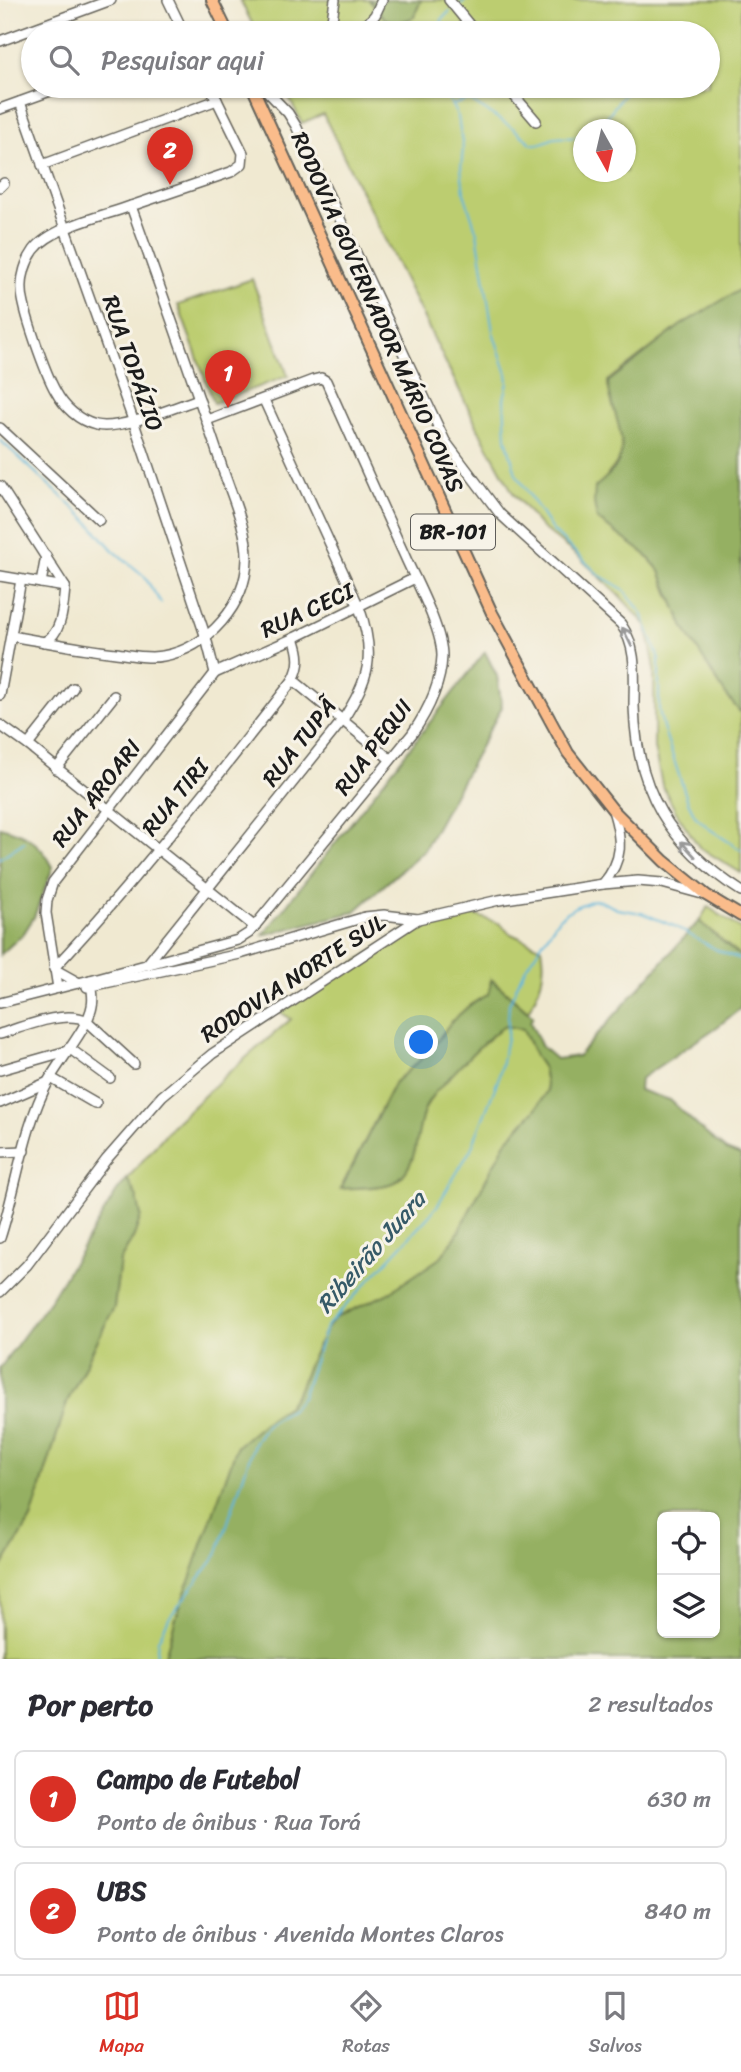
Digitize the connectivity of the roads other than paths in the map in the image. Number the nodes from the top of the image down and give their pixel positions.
1 (111, 0) edge
2 (168, 0) edge
3 (212, 0) edge
4 (335, 0) edge
5 (382, 0) edge
6 (449, 0) edge
7 (54, 21) edge
8 (178, 21) edge
9 (222, 21) edge
10 (332, 21) edge
11 (370, 21) edge
12 (466, 21) edge
13 (21, 33) edge
14 (0, 41) edge
15 (31, 98) edge
16 (257, 98) edge
17 (274, 98) edge
18 (516, 98) edge
19 (217, 100) joint
20 (20, 102) junction
21 (0, 110) edge
22 (536, 121) dead end
23 (43, 165) junction
24 (131, 206) junction
25 (66, 229) junction
26 (199, 398) junction
27 (264, 400) junction
28 (206, 420) junction
29 (133, 421) junction
30 (0, 428) edge
31 (0, 486) edge
32 (99, 520) dead end
33 (46, 556) junction
34 (0, 576) edge
35 (415, 578) junction
36 (21, 580) junction
37 (41, 583) junction
38 (65, 587) junction
39 (359, 607) junction
40 (60, 622) junction
41 (11, 636) junction
42 (206, 638) junction
43 (294, 638) junction
44 (44, 642) junction
45 (78, 648) junction
46 (215, 673) junction
47 (293, 680) junction
48 (73, 688) dead end
49 (0, 695) edge
50 (114, 696) dead end
51 (342, 721) junction
52 (0, 725) edge
53 (28, 745) junction
54 (390, 759) junction
55 (56, 769) junction
56 (108, 810) junction
57 (613, 810) junction
58 (158, 848) junction
59 (603, 884) junction
60 (208, 889) junction
61 (741, 891) edge
62 (706, 895) junction
63 (741, 916) edge
64 (418, 919) junction
65 (255, 927) junction
66 (148, 963) junction
67 (54, 969) junction
68 (79, 982) junction
69 (91, 983) junction
70 (58, 988) junction
71 (0, 1003) edge
72 (88, 1021) junction
73 (0, 1034) edge
74 (68, 1049) junction
75 (134, 1064) dead end
76 (0, 1070) edge
77 (110, 1078) dead end
78 (50, 1080) junction
79 (0, 1103) edge
80 (96, 1104) dead end
81 (0, 1152) edge
82 (24, 1152) junction
83 (1, 1231) edge
84 (0, 1292) edge

1 - 7 street
2 - 8 street
3 - 9 main road
4 - 10 street
5 - 11 street
6 - 12 street
13 - 14 street
15 - 20 street
16 - 57 main road, RODOVIA GOVERNADOR MÁRIO COVAS / BR-101
61 -> 17 street
18 - 22 street
19 - 23 street
19 - 24 street
20 - 21 street
20 - 23 street, RUA TOPÁZIO
23 - 25 street, RUA TOPÁZIO
24 - 25 street
24 - 26 street
25 - 29 street, RUA TOPÁZIO
25 - 29 street
26 - 28 street
26 - 29 street
27 - 28 street
27 - 35 street, RUA PEQUI
27 - 39 street, RUA TUPÃ
28 - 42 street
29 - 42 street, RUA TOPÁZIO
30 - 32 street
31 - 33 street
33 - 37 street
33 - 38 street
34 - 36 street
35 - 39 street, RUA CECI
35 - 54 street, RUA PEQUI
36 - 37 street
36 - 41 street
37 - 38 street
38 - 40 street
39 - 43 street, RUA CECI
39 - 51 street, RUA TUPÃ
40 - 44 street
40 - 45 street
41 - 44 street
41 - 49 street
42 - 45 street
42 - 46 street
43 - 46 street, RUA CECI
43 - 47 street
44 - 45 street
46 - 56 street, RUA AROARI
47 - 51 street
47 - 58 street, RUA TIRI
48 - 53 street
50 - 55 street
51 - 54 street
51 - 60 street, RUA TUPÃ
52 - 53 street
53 - 55 street
54 - 65 street, RUA PEQUI
55 - 56 street
56 - 58 street
56 - 67 street, RUA AROARI
57 - 59 street
57 - 62 main road, RODOVIA GOVERNADOR MÁRIO COVAS / BR-101
58 - 60 street
58 - 67 street, RUA TIRI
59 - 62 street, RODOVIA NORTE SUL
59 - 64 street, RODOVIA NORTE SUL
60 - 65 street
60 - 66 street, RUA TUPÃ
62 - 63 main road, RODOVIA GOVERNADOR MÁRIO COVAS / BR-101
64 - 69 street
64 - 84 street, RODOVIA NORTE SUL
65 - 66 street, RUA PEQUI
66 - 69 street, RUA PEQUI
67 - 68 street
67 - 70 street, RUA AROARI
68 - 69 street
68 - 70 street
69 - 70 street
69 - 72 street
70 - 71 street
72 - 73 street
72 - 74 street
72 - 75 street
74 - 76 street
74 - 77 street
74 - 78 street
78 - 79 street
78 - 80 street
78 - 82 street
81 - 82 street
82 - 83 street

